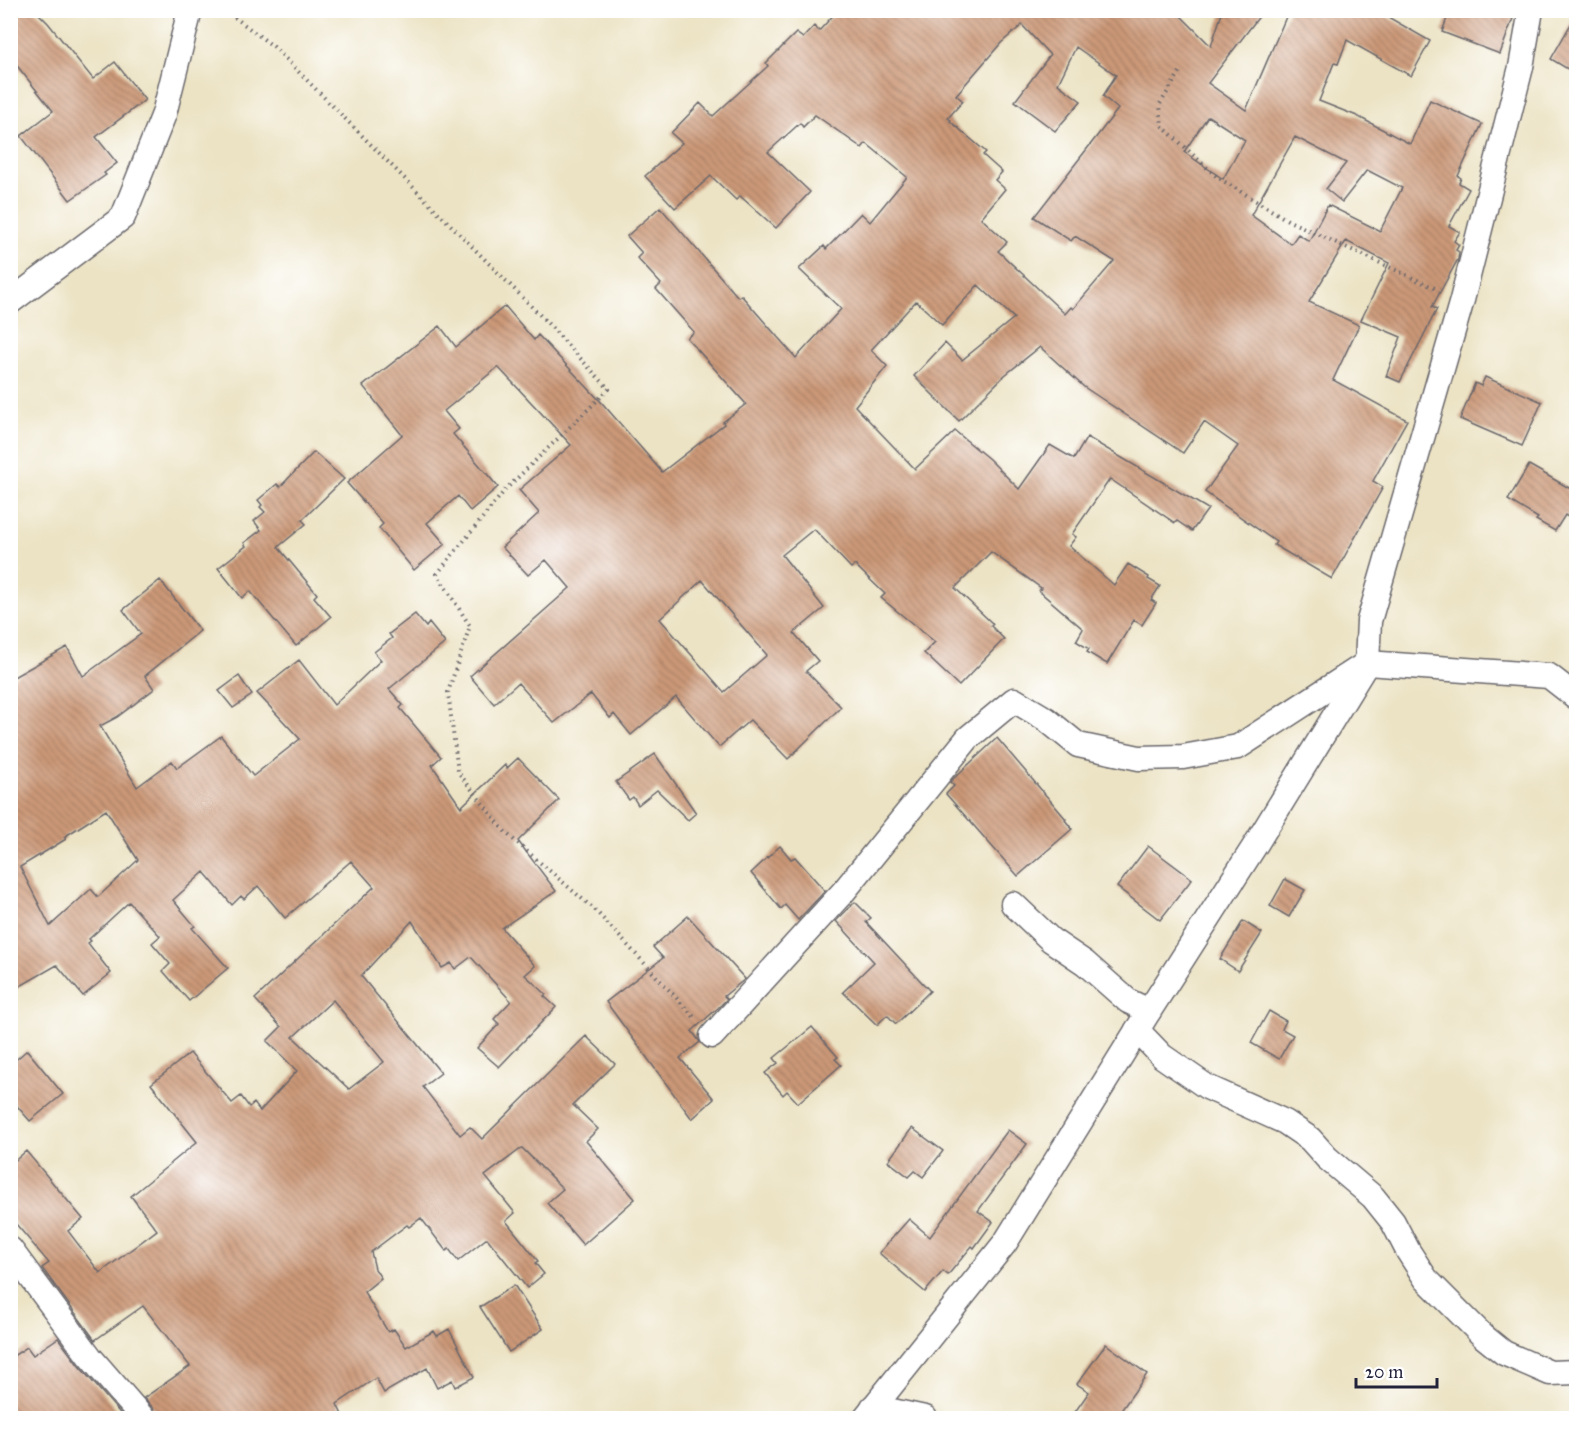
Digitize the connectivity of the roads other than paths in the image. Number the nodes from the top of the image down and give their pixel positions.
1 (190, 10) edge
2 (1531, 10) edge
3 (10, 302) edge
4 (1367, 663) junction
5 (1576, 697) edge
6 (1013, 904) dead end
7 (1143, 1021) junction
8 (712, 1036) road end
9 (10, 1249) edge
10 (1576, 1372) edge
11 (869, 1413) edge
12 (143, 1419) edge
13 (925, 1419) edge

1 - 3 street
2 - 4 street
4 - 5 street
4 - 7 street
4 - 8 street
6 - 7 street
7 - 10 street
7 - 11 street
9 - 12 street
11 - 13 street

